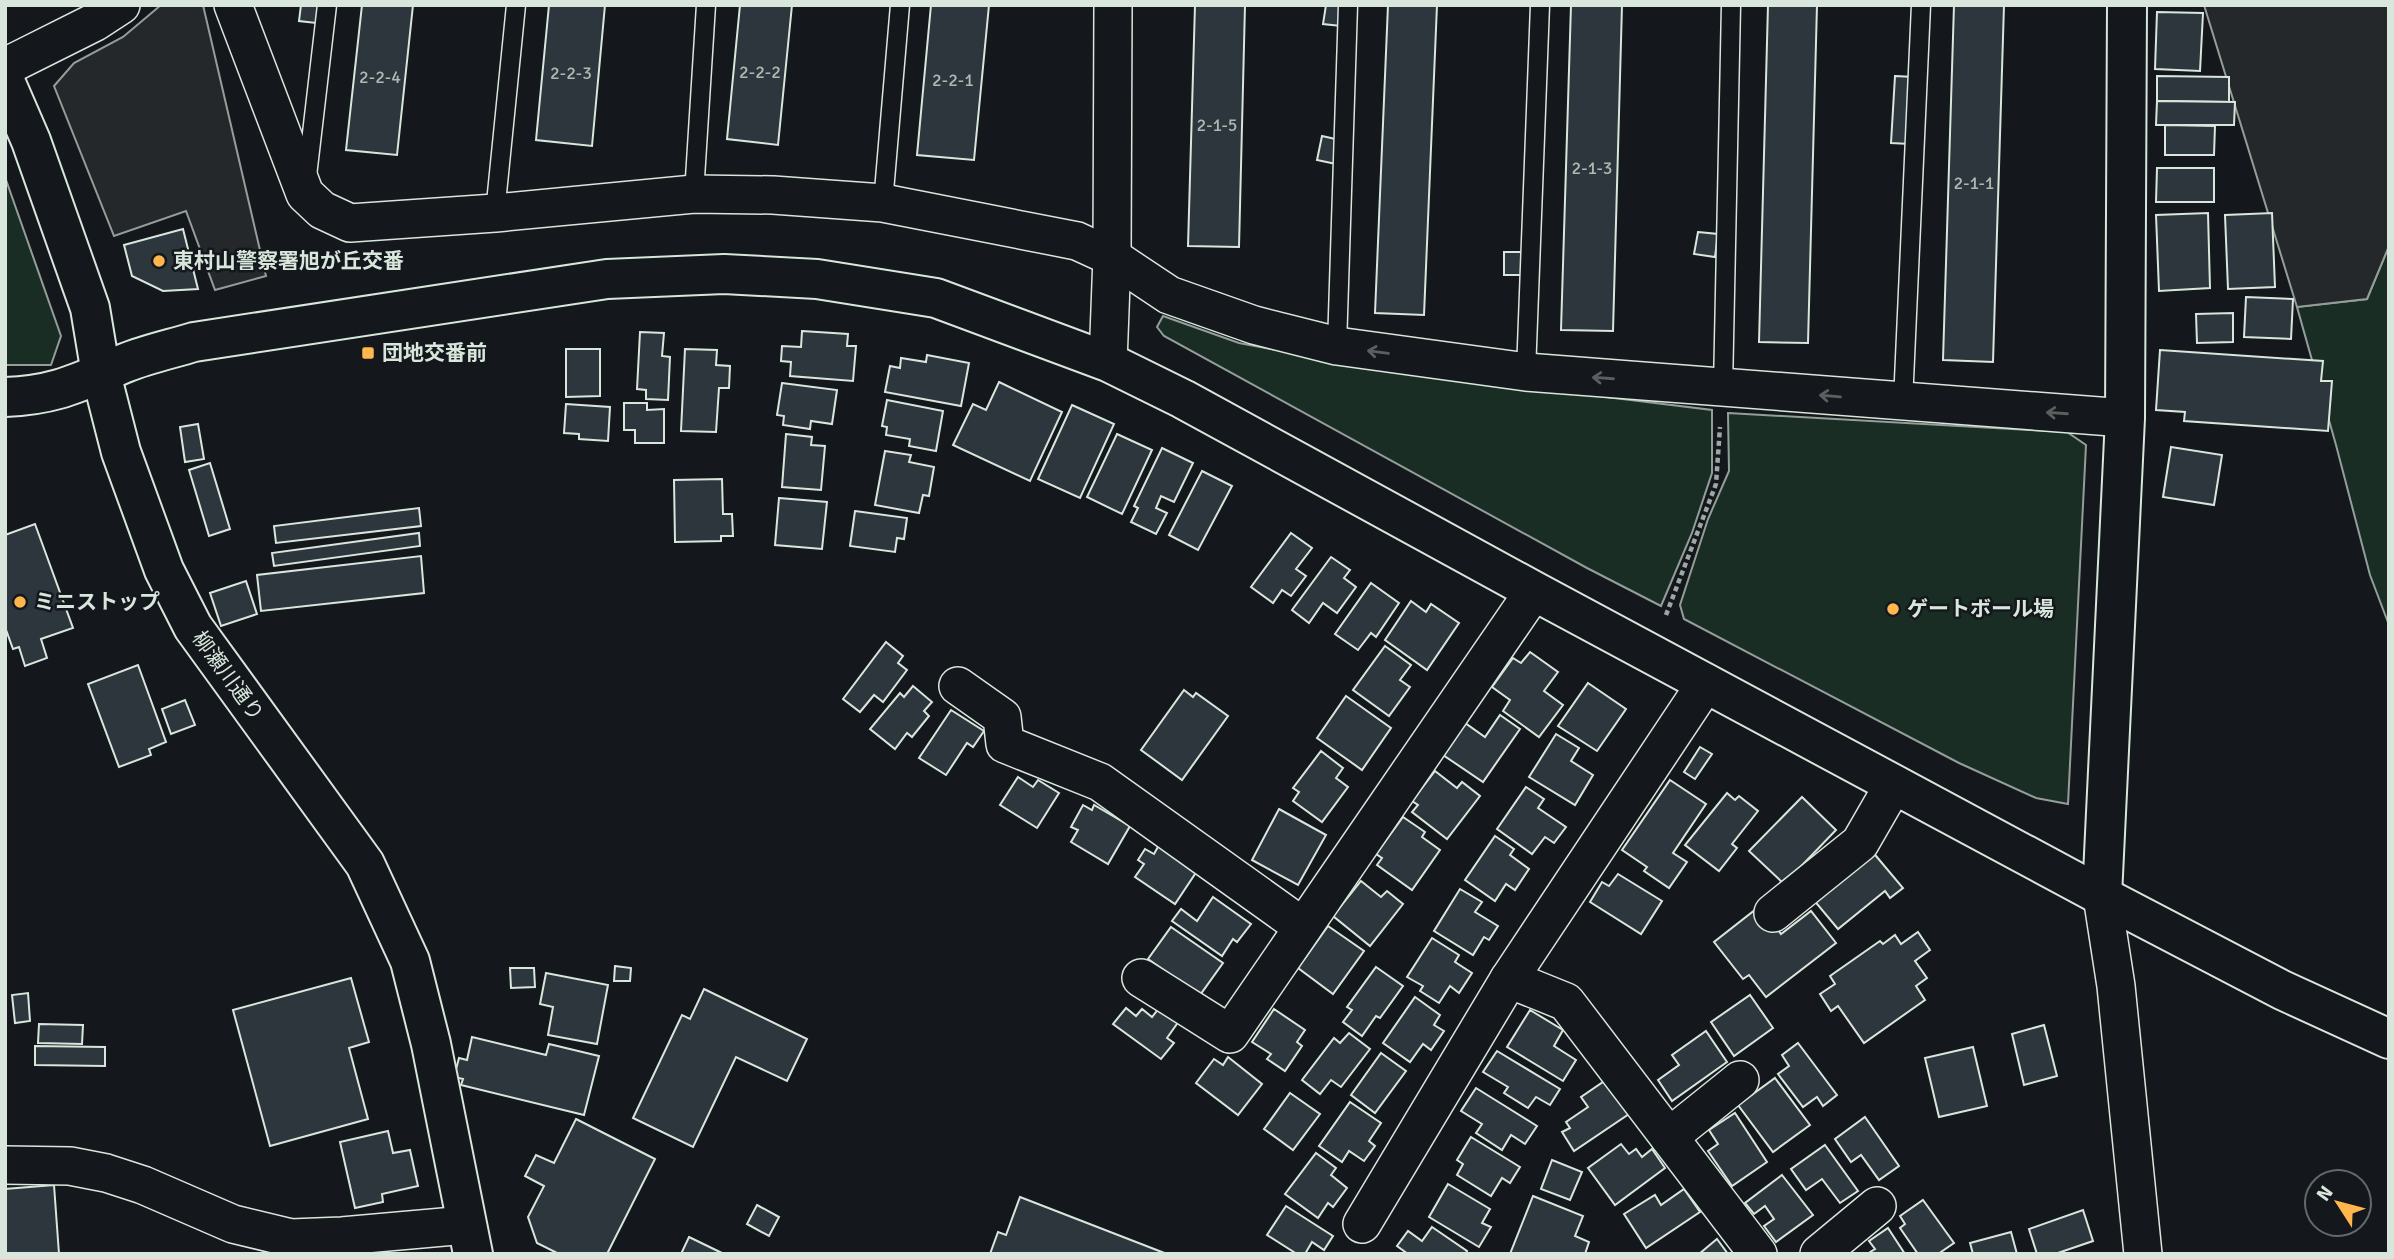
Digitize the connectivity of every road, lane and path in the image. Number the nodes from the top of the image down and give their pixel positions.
1 (121, 5) edge
2 (233, 5) edge
3 (327, 5) edge
4 (516, 5) edge
5 (706, 5) edge
6 (900, 5) edge
7 (1113, 5) edge
8 (1348, 5) edge
9 (1540, 5) edge
10 (1731, 5) edge
11 (1921, 5) edge
12 (2127, 5) edge
13 (5, 67) edge
14 (5, 81) edge
15 (305, 194) junction
16 (694, 194) junction
17 (883, 203) junction
18 (495, 213) junction
19 (1112, 257) junction
20 (1337, 346) junction
21 (1108, 362) junction
22 (1527, 372) junction
23 (101, 374) junction
24 (1723, 388) junction
25 (5, 397) edge
26 (1903, 402) junction
27 (2125, 418) junction
28 (1534, 591) junction
29 (1652, 653) junction
30 (1706, 683) junction
31 (958, 686) dead end
32 (1894, 784) junction
33 (2102, 897) junction
34 (1773, 913) dead end
35 (1303, 927) junction
36 (1141, 978) dead end
37 (1509, 979) junction
38 (2389, 1038) edge
39 (1740, 1080) dead end
40 (1669, 1137) junction
41 (5, 1165) edge
42 (1877, 1206) dead end
43 (1362, 1224) dead end
44 (470, 1240) edge
45 (292, 1246) edge
46 (1758, 1254) edge
47 (1819, 1254) edge
48 (2143, 1254) edge

1 - 13 street
2 - 15 street
3 - 15 lane
4 - 18 lane
5 - 16 lane
6 - 17 lane
7 - 19 street
8 - 20 lane
9 - 22 lane
10 - 24 lane
11 - 26 lane
12 - 27 street
14 - 23 street, 柳瀬川通り
15 - 18 street
16 - 17 street
16 - 18 street
17 - 19 street
19 - 20 street
19 - 21 street
22 -> 20 street
21 - 23 street
21 - 28 street
24 -> 22 street
23 - 25 street
23 - 44 street, 柳瀬川通り
26 -> 24 street
24 - 29 path
27 -> 26 street
27 - 33 street
28 - 29 street
28 - 35 street
29 - 30 street
30 - 32 street
30 - 37 street
31 - 35 street
32 - 33 street
32 - 34 street
33 - 38 street
33 - 48 street
35 - 36 street
37 - 40 street
37 - 43 street
39 - 40 street
40 - 46 street
41 - 45 street
42 - 47 street
44 - 45 street

